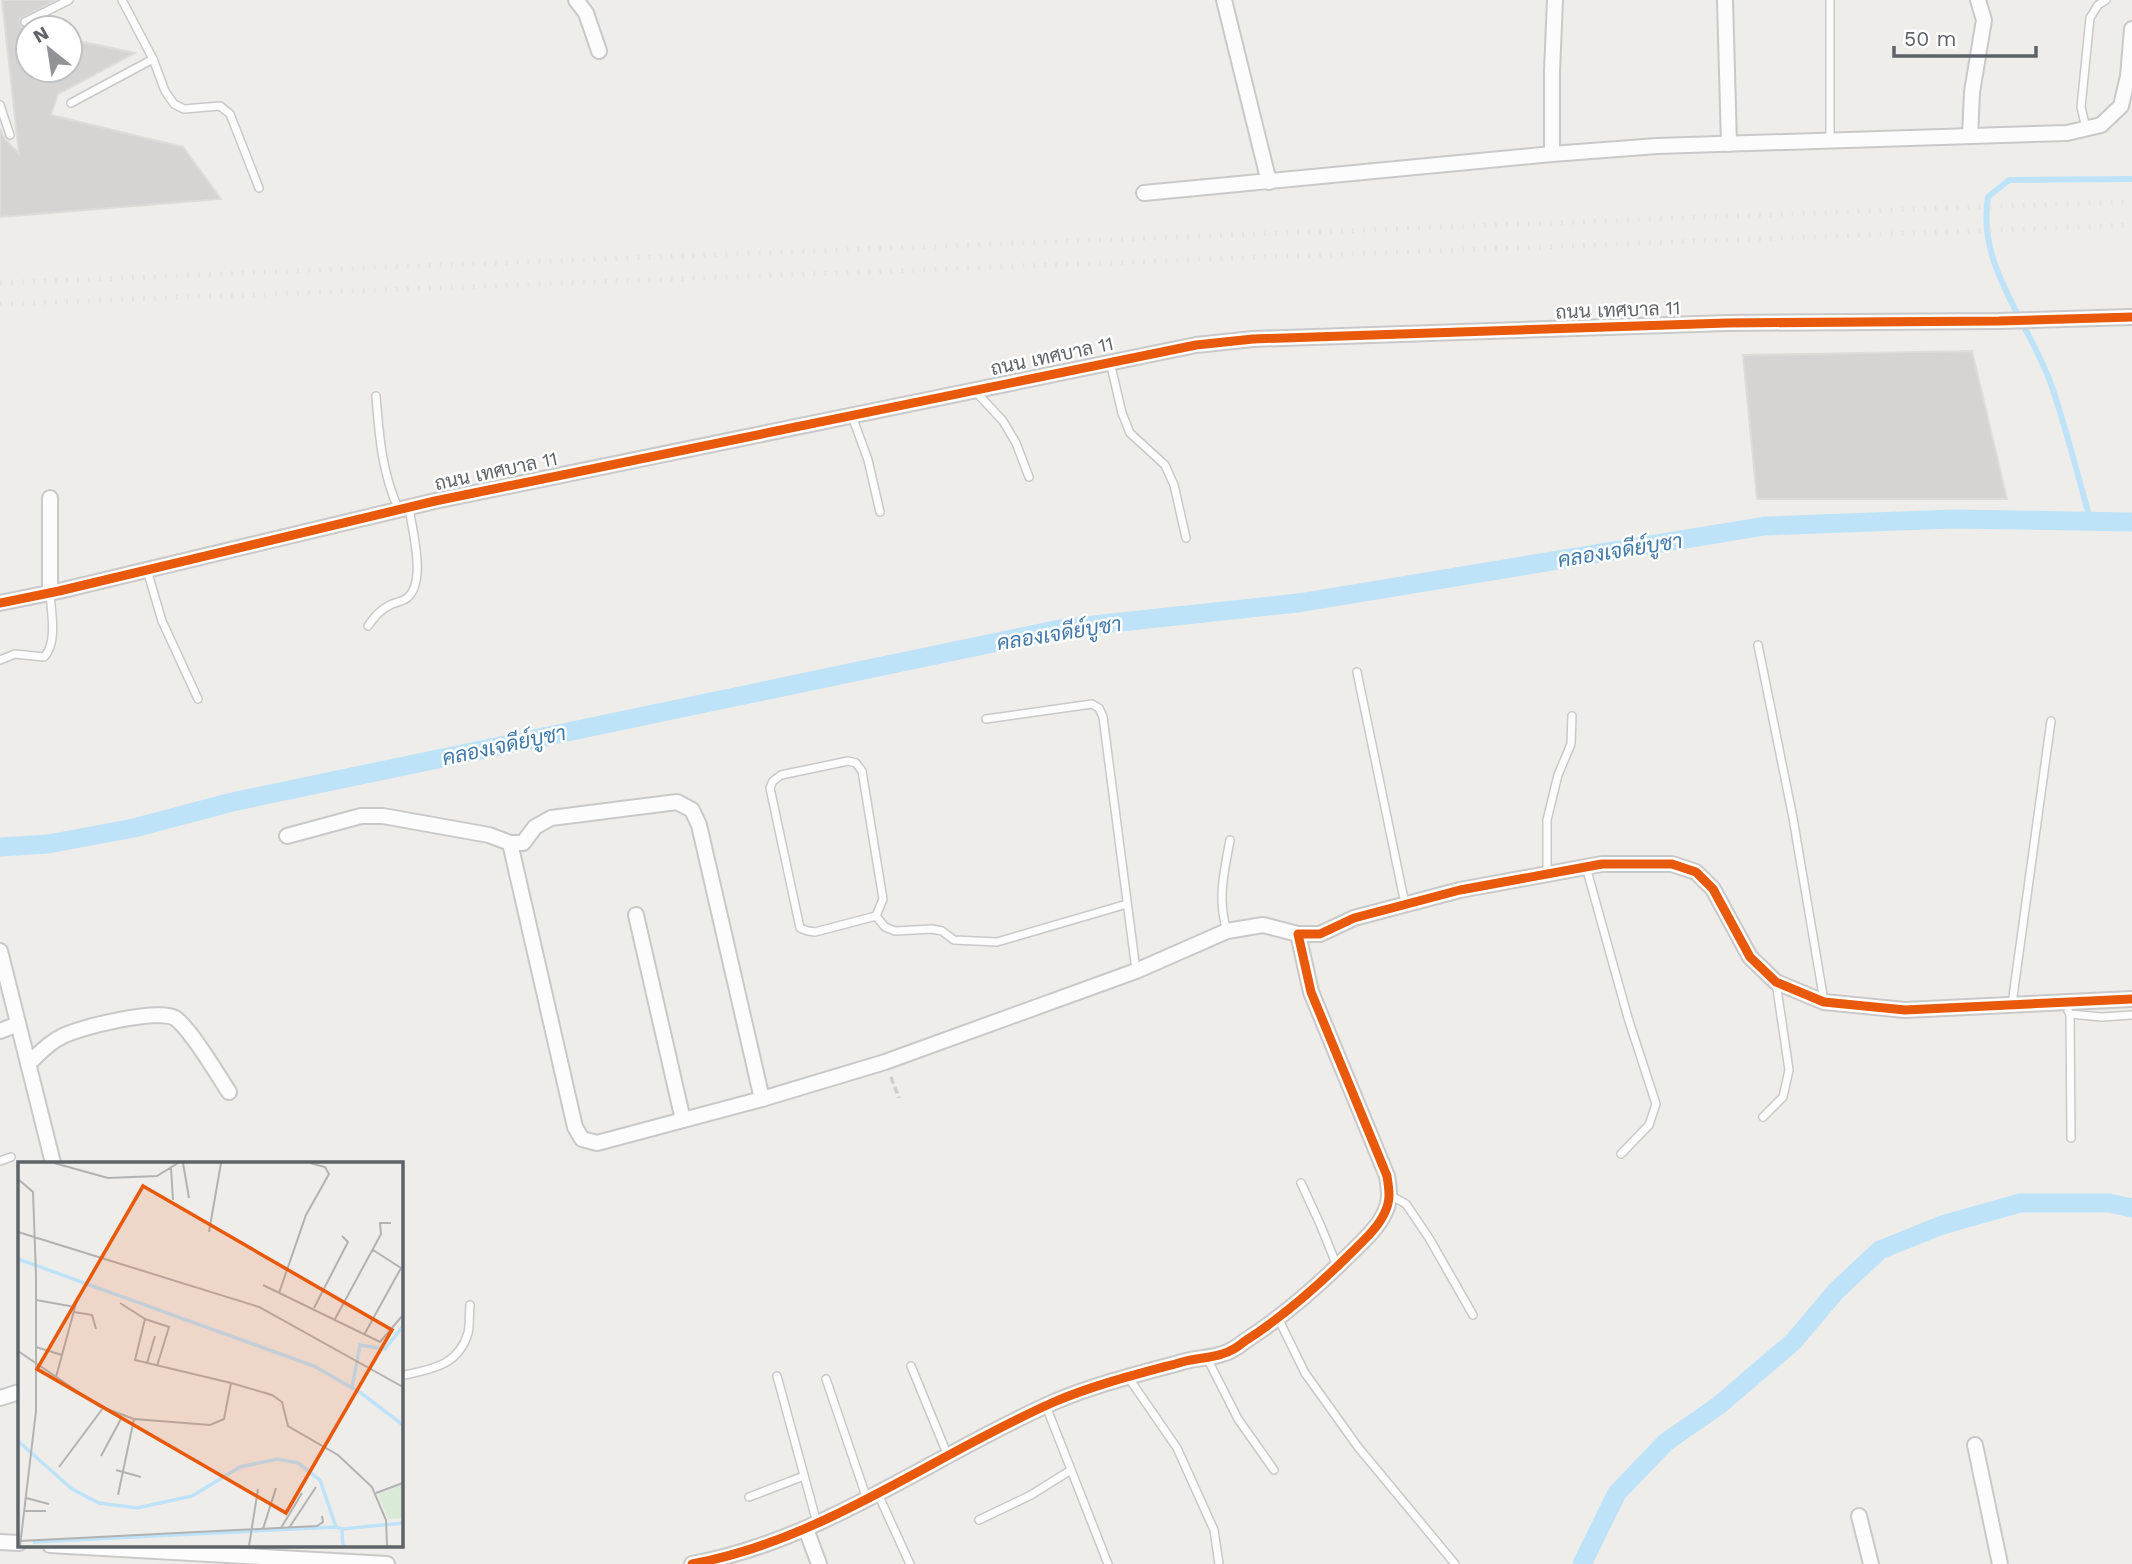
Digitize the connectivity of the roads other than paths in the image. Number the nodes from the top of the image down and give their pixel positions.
1 (69, 0) edge
2 (122, 0) edge
3 (576, 0) edge
4 (1224, 0) edge
5 (1555, 0) edge
6 (1725, 0) edge
7 (1830, 0) edge
8 (1978, 0) edge
9 (2106, 0) edge
10 (41, 14) edge
11 (2132, 29) edge
12 (599, 51) dead end
13 (153, 59) junction
14 (71, 103) dead end
15 (0, 105) edge
16 (2087, 128) junction
17 (10, 135) dead end
18 (1970, 136) junction
19 (1830, 140) junction
20 (1729, 144) junction
21 (1552, 154) junction
22 (1269, 182) junction
23 (258, 188) dead end
24 (1144, 192) dead end
25 (2132, 317) edge
26 (1110, 361) junction
27 (974, 391) junction
28 (376, 396) dead end
29 (852, 416) junction
30 (1029, 477) dead end
31 (50, 498) dead end
32 (404, 509) junction
33 (880, 512) dead end
34 (1186, 538) dead end
35 (146, 570) junction
36 (50, 593) junction
37 (0, 603) edge
38 (368, 625) dead end
39 (1758, 645) dead end
40 (0, 660) edge
41 (1357, 672) dead end
42 (198, 699) dead end
43 (1572, 716) dead end
44 (986, 719) dead end
45 (2051, 721) dead end
46 (287, 836) dead end
47 (1230, 840) dead end
48 (510, 843) junction
49 (1586, 867) junction
50 (1547, 874) junction
51 (1127, 904) junction
52 (1405, 904) junction
53 (636, 915) dead end
54 (876, 916) junction
55 (1227, 931) junction
56 (1298, 934) junction
57 (0, 951) edge
58 (1136, 971) junction
59 (1776, 982) junction
60 (2132, 999) edge
61 (1824, 1002) junction
62 (2012, 1004) junction
63 (2066, 1007) junction
64 (2132, 1015) edge
65 (18, 1024) junction
66 (0, 1031) edge
67 (28, 1064) junction
68 (229, 1092) dead end
69 (762, 1099) junction
70 (1763, 1117) dead end
71 (682, 1120) junction
72 (2071, 1138) dead end
73 (1621, 1154) dead end
74 (11, 1157) dead end
75 (0, 1161) edge
76 (53, 1162) edge
77 (1301, 1183) dead end
78 (1390, 1195) junction
79 (1337, 1267) junction
80 (470, 1305) dead end
81 (1473, 1315) dead end
82 (1277, 1317) junction
83 (1206, 1357) junction
84 (911, 1366) dead end
85 (402, 1376) edge
86 (777, 1376) dead end
87 (1128, 1377) junction
88 (826, 1378) dead end
89 (18, 1392) edge
90 (0, 1398) edge
91 (1046, 1406) junction
92 (1975, 1445) dead end
93 (948, 1456) junction
94 (1071, 1469) junction
95 (1274, 1470) dead end
96 (804, 1476) junction
97 (749, 1497) dead end
98 (872, 1497) junction
99 (1859, 1516) dead end
100 (979, 1520) dead end
101 (811, 1526) junction
102 (0, 1542) edge
103 (18, 1543) edge
104 (84, 1546) edge
105 (151, 1548) edge
106 (236, 1550) edge
107 (173, 1558) edge
108 (725, 1561) edge
109 (701, 1563) edge
110 (387, 1564) edge
111 (819, 1564) edge
112 (910, 1564) edge
113 (1108, 1564) edge
114 (1219, 1564) edge
115 (1455, 1564) edge
116 (1871, 1564) edge
117 (2000, 1564) edge

1 - 10 lane
2 - 13 lane
3 - 12 street
4 - 22 street
5 - 21 street
6 - 20 street
7 - 19 lane
8 - 18 street
9 - 16 lane
11 - 16 street
13 - 14 lane
13 - 23 lane
15 - 17 lane
16 - 18 street
18 - 19 street
19 - 20 street
20 - 21 street
21 - 22 street
22 - 24 street
25 - 26 street, ถนน เทศบาล 11
26 - 27 street, ถนน เทศบาล 11
26 - 34 lane
27 - 29 street, ถนน เทศบาล 11
27 - 30 lane
28 - 32 lane
29 - 32 street, ถนน เทศบาล 11
29 - 33 lane
31 - 36 street
32 - 35 street, ถนน เทศบาล 11
32 - 38 lane
35 - 36 street, ถนน เทศบาล 11
35 - 42 lane
36 - 37 street, ถนน เทศบาล 11
36 - 40 lane
39 - 61 lane
41 - 52 lane
43 - 50 lane
44 - 51 lane
45 - 62 lane
46 - 48 street
47 - 55 lane
48 - 69 street
48 - 71 street
49 - 50 street
49 - 59 street
49 - 73 lane
50 - 52 street
51 - 54 lane
51 - 58 lane
52 - 56 street
53 - 71 street
54 - 54 lane
55 - 56 street
55 - 58 street
56 - 78 street
57 - 65 street
58 - 69 street
59 - 61 street
59 - 70 lane
60 - 63 street
61 - 62 street
62 - 63 street
63 - 64 lane
63 - 72 lane
65 - 66 street
65 - 67 street
67 - 68 street
67 - 76 street
69 - 71 street
74 - 75 lane
77 - 79 lane
78 - 79 street
78 - 81 lane
79 - 82 street
80 - 85 lane
82 - 83 street
82 - 115 lane
83 - 87 street
83 - 95 lane
84 - 93 lane
86 - 96 lane
87 - 91 street
87 - 114 lane
88 - 98 lane
89 - 90 street
91 - 93 street
91 - 94 lane
92 - 117 street
93 - 98 street
94 - 100 lane
94 - 113 lane
96 - 97 lane
96 - 101 lane
98 - 101 street
98 - 112 lane
99 - 116 street
101 - 108 street
101 - 111 street
102 - 103 street
104 - 105 street
105 - 107 street
106 - 107 street
106 - 110 street
108 - 109 street

